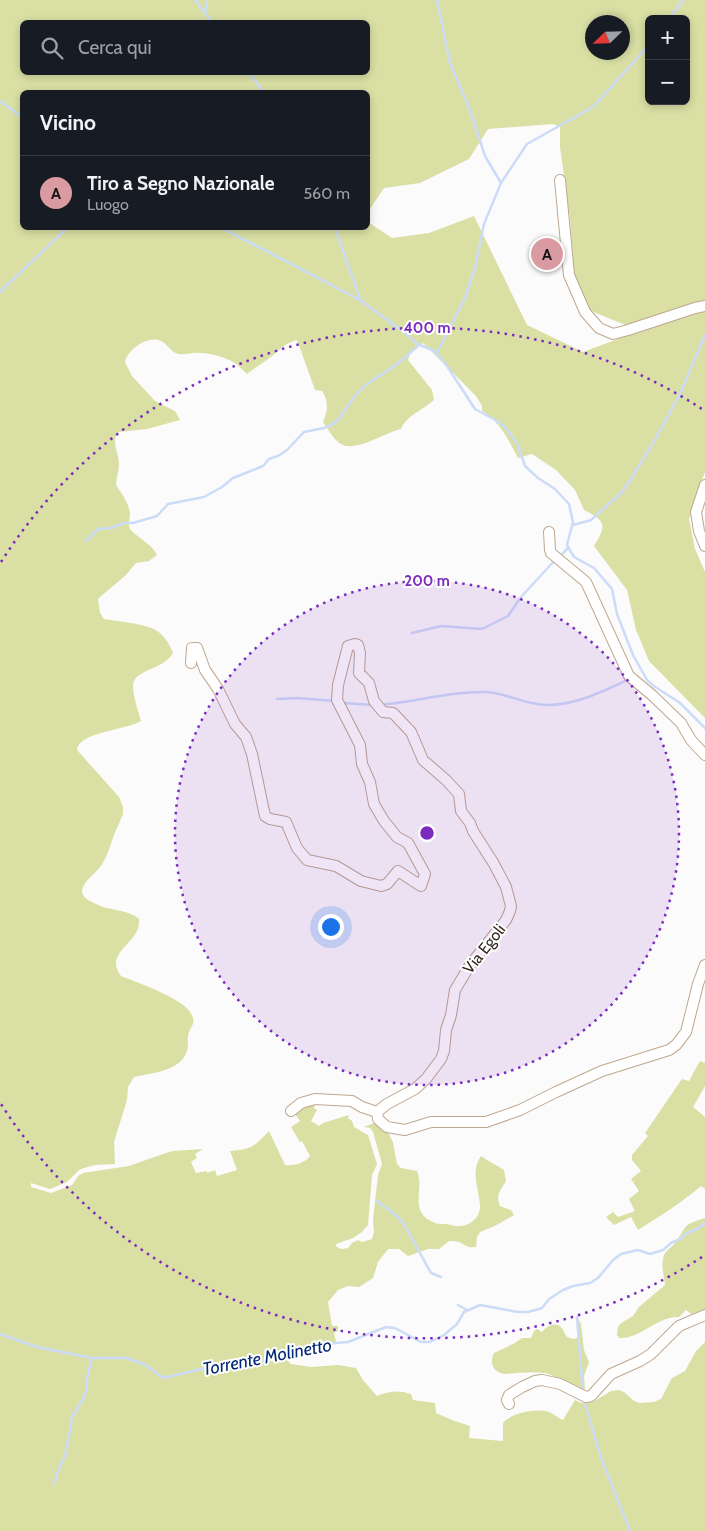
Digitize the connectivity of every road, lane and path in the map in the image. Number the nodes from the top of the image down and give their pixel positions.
1 (560, 180) dead end
2 (705, 306) edge
3 (705, 485) edge
4 (550, 532) dead end
5 (705, 546) edge
6 (190, 663) dead end
7 (705, 755) edge
8 (705, 965) edge
9 (291, 1111) dead end
10 (377, 1112) junction
11 (705, 1315) edge
12 (509, 1404) dead end

1 - 2 street
3 - 5 street
4 - 7 street
6 - 10 street, Via Egoli
8 - 10 street
9 - 10 street
11 - 12 street

